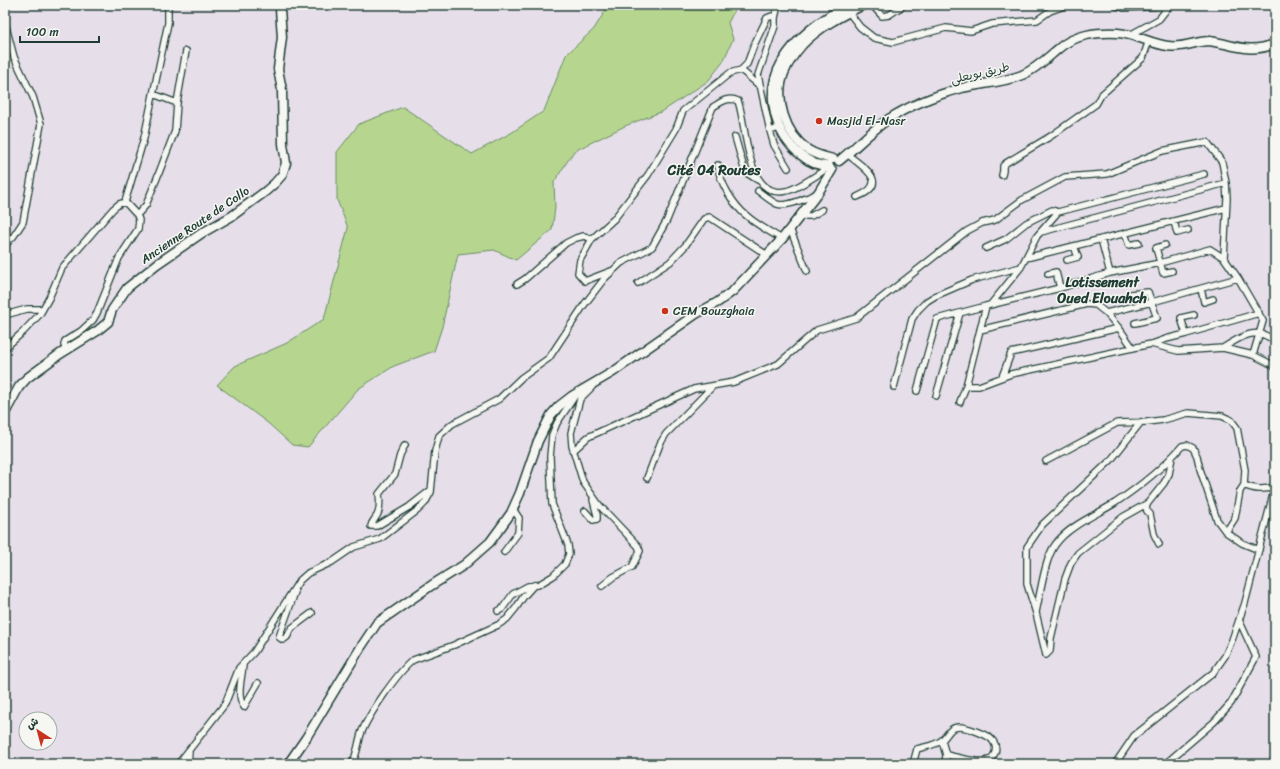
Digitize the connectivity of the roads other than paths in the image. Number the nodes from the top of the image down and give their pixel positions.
1 (168, 5) edge
2 (281, 5) edge
3 (778, 5) edge
4 (872, 5) edge
5 (904, 5) edge
6 (1067, 5) edge
7 (1114, 5) edge
8 (860, 6) edge
9 (1169, 6) edge
10 (846, 7) edge
11 (1051, 8) edge
12 (775, 18) junction
13 (5, 22) edge
14 (1130, 35) junction
15 (1149, 40) junction
16 (1275, 44) edge
17 (186, 52) dead end
18 (741, 70) junction
19 (761, 88) junction
20 (153, 94) junction
21 (177, 103) junction
22 (778, 128) junction
23 (770, 131) junction
24 (735, 137) dead end
25 (847, 154) junction
26 (718, 165) dead end
27 (832, 165) junction
28 (788, 168) dead end
29 (1204, 174) dead end
30 (1002, 175) dead end
31 (758, 180) junction
32 (1226, 183) junction
33 (758, 191) dead end
34 (818, 193) junction
35 (856, 197) dead end
36 (798, 201) junction
37 (125, 202) junction
38 (808, 207) junction
39 (1226, 208) junction
40 (822, 210) dead end
41 (1058, 212) junction
42 (137, 215) junction
43 (800, 216) junction
44 (1174, 221) junction
45 (790, 229) junction
46 (1188, 230) dead end
47 (1040, 232) junction
48 (1125, 233) junction
49 (592, 239) junction
50 (782, 239) junction
51 (1101, 239) junction
52 (1139, 243) dead end
53 (5, 245) edge
54 (1165, 245) dead end
55 (1074, 246) junction
56 (986, 248) dead end
57 (767, 255) junction
58 (1026, 258) junction
59 (1224, 258) junction
60 (1067, 260) dead end
61 (1160, 263) junction
62 (1021, 267) junction
63 (612, 270) junction
64 (806, 271) dead end
65 (1172, 271) dead end
66 (1110, 273) junction
67 (1048, 274) dead end
68 (1238, 278) junction
69 (638, 283) dead end
70 (517, 284) dead end
71 (1060, 288) junction
72 (1201, 289) junction
73 (1130, 294) dead end
74 (1213, 299) dead end
75 (1152, 302) junction
76 (988, 305) junction
77 (42, 310) junction
78 (960, 312) junction
79 (1106, 313) junction
80 (1259, 314) junction
81 (5, 315) edge
82 (1194, 315) dead end
83 (1135, 323) dead end
84 (1119, 328) junction
85 (980, 330) junction
86 (1260, 332) junction
87 (1186, 334) junction
88 (1275, 342) edge
89 (1151, 344) junction
90 (5, 348) edge
91 (1133, 348) junction
92 (1223, 348) junction
93 (66, 350) junction
94 (1255, 356) junction
95 (1275, 366) edge
96 (1002, 377) junction
97 (596, 382) junction
98 (714, 386) junction
99 (966, 386) junction
100 (894, 387) dead end
101 (917, 390) dead end
102 (578, 393) junction
103 (936, 396) dead end
104 (960, 402) dead end
105 (5, 413) edge
106 (1141, 422) junction
107 (404, 444) dead end
108 (574, 450) junction
109 (1172, 457) junction
110 (1046, 461) dead end
111 (647, 478) dead end
112 (1244, 485) junction
113 (1275, 487) edge
114 (431, 490) junction
115 (591, 494) junction
116 (1148, 502) junction
117 (513, 509) junction
118 (585, 511) dead end
119 (1226, 532) junction
120 (1159, 544) dead end
121 (1259, 550) junction
122 (504, 552) dead end
123 (299, 581) junction
124 (534, 585) junction
125 (602, 586) dead end
126 (498, 611) dead end
127 (312, 613) dead end
128 (1036, 613) junction
129 (1239, 620) junction
130 (243, 665) junction
131 (258, 683) dead end
132 (942, 741) junction
133 (189, 750) junction
134 (946, 756) junction
135 (178, 764) edge
136 (188, 764) edge
137 (288, 764) edge
138 (352, 764) edge
139 (913, 764) edge
140 (945, 764) edge
141 (1115, 764) edge
142 (1165, 764) edge

1 - 20 street
2 - 93 main road, Ancienne Route de Collo
3 - 12 street
4 - 5 street
6 - 11 street
7 - 9 street
8 - 10 main road
9 - 14 street
10 - 11 street
10 - 22 main road
10 - 27 main road
12 - 18 street
12 - 19 street
13 - 53 street
14 - 15 main road, طريق بويعلى
14 - 25 main road, طريق بويعلى
15 - 16 main road, طريق بويعلى
15 - 30 street
17 - 21 street
18 - 19 street
18 - 49 street
19 - 23 street
20 - 21 street
20 - 37 street
21 - 42 street
22 - 23 street
22 - 27 main road
23 - 28 street
24 - 31 street
25 - 27 main road, طريق بويعلى
25 - 35 street
26 - 50 street
27 - 31 street
27 - 34 main road, طريق بويعلى
29 - 41 street
31 - 63 street
32 - 39 street
32 - 47 street
32 - 98 street
33 - 36 street
34 - 36 street
34 - 38 main road, طريق بويعلى
36 - 38 street
37 - 42 street
37 - 77 street
38 - 43 main road, طريق بويعلى
39 - 44 street
39 - 59 street
40 - 43 street
41 - 47 street
41 - 56 street
42 - 93 street
43 - 45 main road, طريق بويعلى
44 - 46 street
44 - 48 street
45 - 50 main road, طريق بويعلى
45 - 64 street
47 - 58 street
48 - 51 street
48 - 52 street
49 - 63 street
49 - 70 street
50 - 57 main road, طريق بويعلى
51 - 55 street
51 - 66 street
54 - 61 street
55 - 58 street
55 - 60 street
57 - 69 street
57 - 97 main road, طريق بويعلى
58 - 62 street
59 - 61 street
59 - 68 street
61 - 65 street
61 - 66 street
62 - 76 street
62 - 100 street
63 - 114 street
66 - 71 street
67 - 71 street
68 - 72 street
68 - 80 street
71 - 76 street
72 - 74 street
72 - 75 street
73 - 75 street
75 - 79 street
75 - 83 street
76 - 78 street
76 - 85 street
77 - 81 street
77 - 90 street
78 - 101 street
78 - 103 street
79 - 84 street
79 - 85 street
80 - 86 street
80 - 87 street
82 - 87 street
84 - 91 street
84 - 96 street
85 - 99 street
86 - 88 street
86 - 92 street
86 - 94 street
87 - 89 street
89 - 91 street
89 - 92 street
91 - 96 street
92 - 94 street
93 - 105 main road, Ancienne Route de Collo
94 - 95 street
96 - 99 street
97 - 102 main road, طريق بويعلى
97 - 108 street
98 - 108 street
98 - 111 street
99 - 104 street
102 - 117 main road, طريق بويعلى
102 - 124 street
106 - 110 street
106 - 112 street
106 - 128 street
107 - 114 street
108 - 115 street
109 - 116 street
109 - 119 street
109 - 128 street
112 - 113 street
112 - 119 street
113 - 121 street
114 - 123 street
115 - 118 street
115 - 125 street
116 - 120 street
116 - 128 street
117 - 122 street
117 - 137 main road, طريق بويعلى
119 - 121 street
121 - 129 street
123 - 127 street
123 - 130 street
124 - 126 street
124 - 138 street
129 - 141 street
129 - 142 street
130 - 131 street
130 - 133 street
132 - 134 street
132 - 134 street
132 - 139 street
133 - 135 street
133 - 136 street
134 - 140 street

